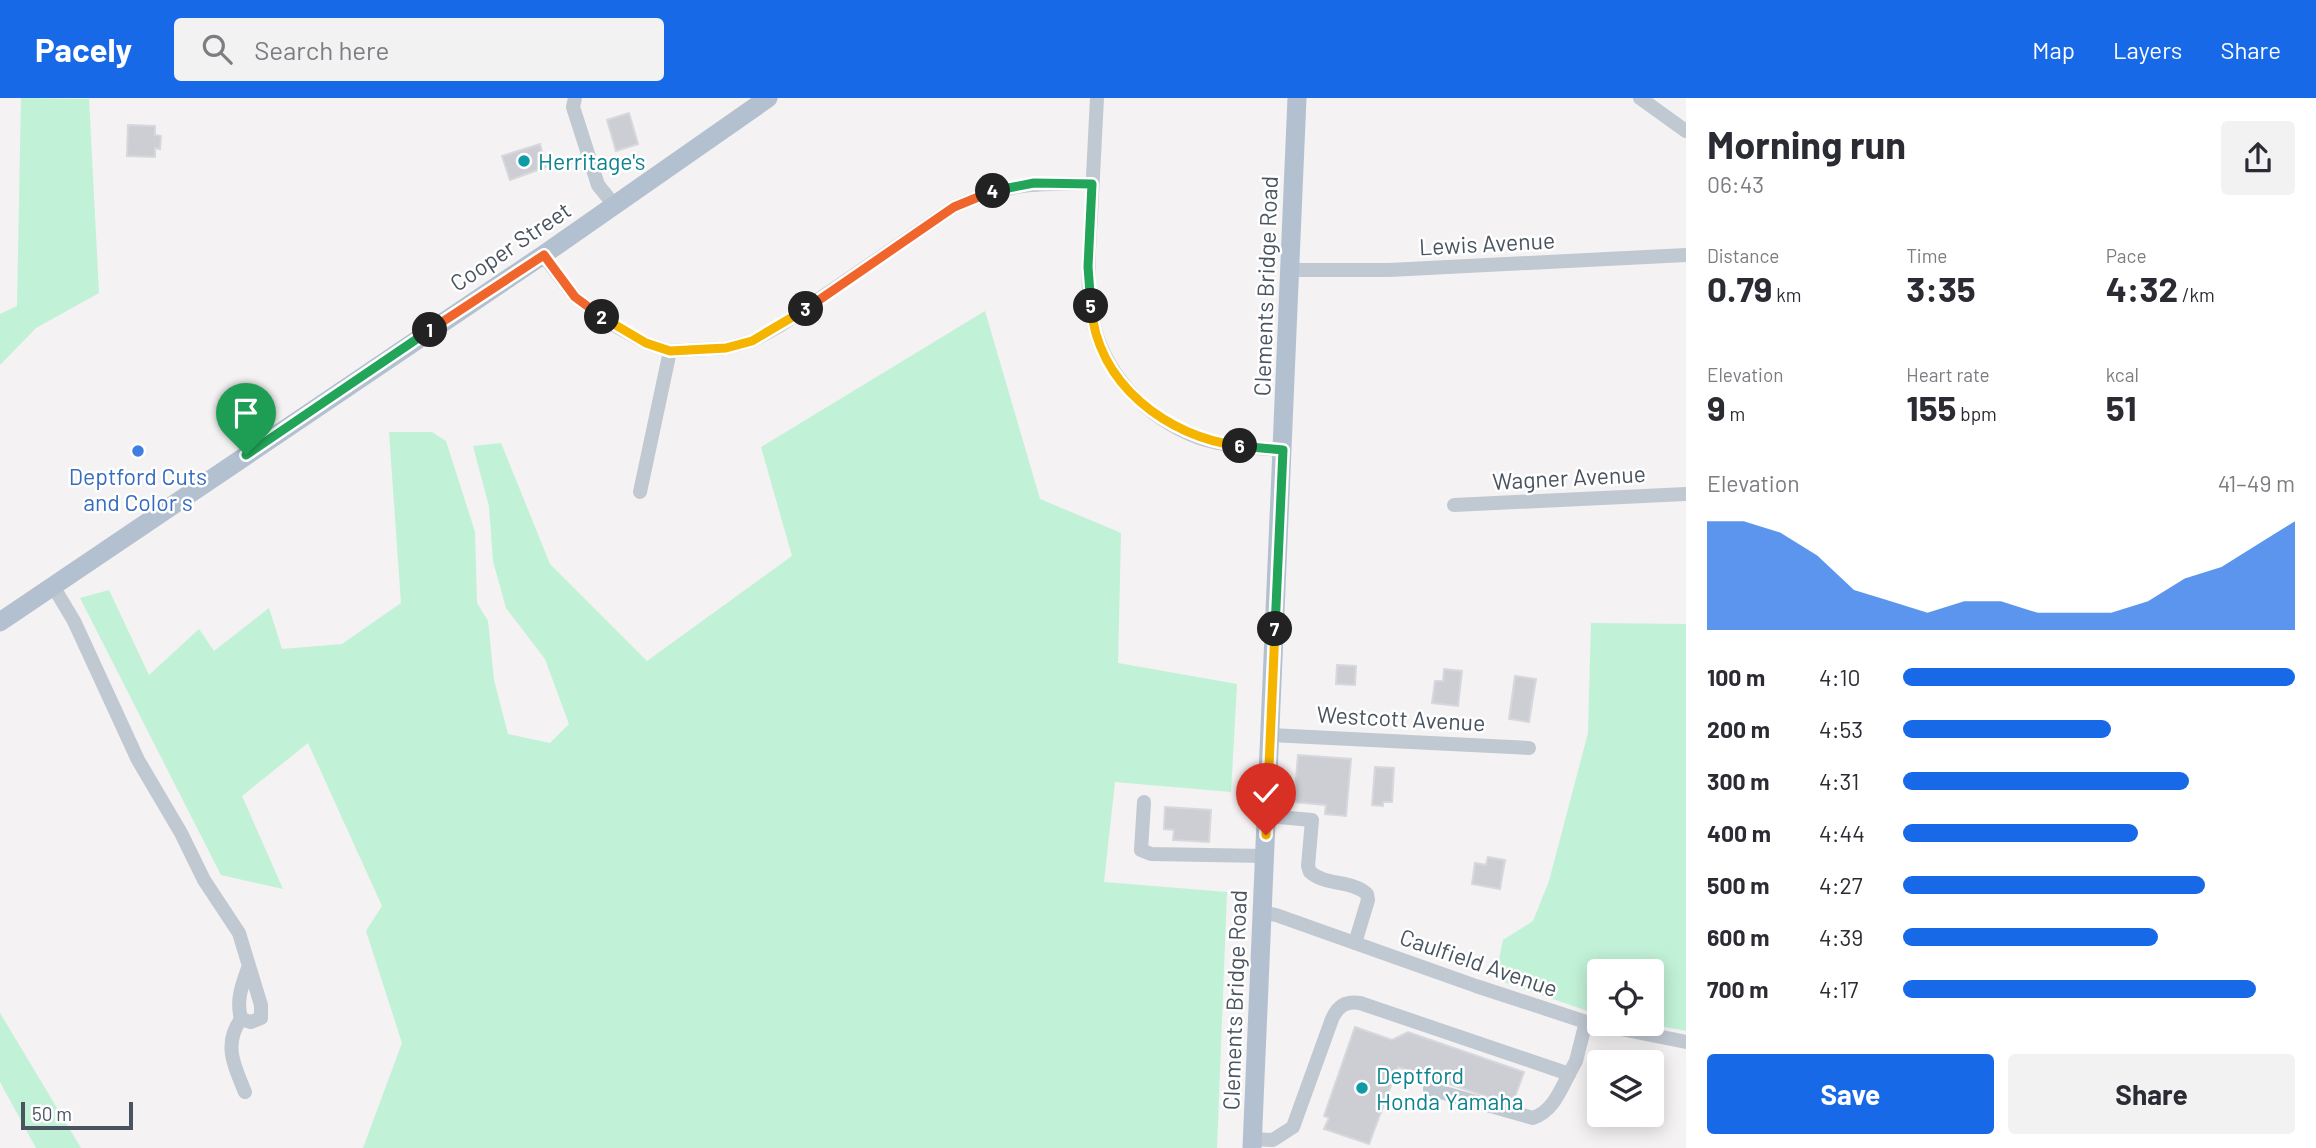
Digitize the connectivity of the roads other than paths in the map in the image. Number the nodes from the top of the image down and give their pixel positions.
1 (575, 98) edge
2 (768, 98) edge
3 (1097, 98) edge
4 (1297, 98) edge
5 (1640, 98) edge
6 (1686, 131) edge
7 (1092, 184) junction
8 (615, 205) junction
9 (544, 255) junction
10 (1686, 255) edge
11 (1291, 270) junction
12 (670, 351) junction
13 (1283, 450) junction
14 (640, 492) dead end
15 (1686, 494) edge
16 (1454, 505) dead end
17 (52, 586) junction
18 (0, 622) edge
19 (1270, 735) junction
20 (1530, 748) dead end
21 (1144, 802) dead end
22 (1266, 816) junction
23 (1265, 856) junction
24 (1261, 912) junction
25 (1355, 943) junction
26 (248, 968) junction
27 (241, 1019) junction
28 (1586, 1022) junction
29 (1686, 1042) edge
30 (1569, 1074) junction
31 (1430, 1089) dead end
32 (245, 1092) dead end
33 (1252, 1144) edge

1 - 8 street
2 - 8 main road, Cooper Street
3 - 7 street
4 - 11 main road, Clements Bridge Road
5 - 6 street
7 - 12 street
7 - 13 street
8 - 9 main road, Cooper Street
9 - 12 street
9 - 17 main road, Cooper Street
10 - 11 street, Lewis Avenue
11 - 13 main road, Clements Bridge Road
12 - 14 street
13 - 19 main road, Clements Bridge Road
15 - 16 street, Wagner Avenue
17 - 18 main road, Cooper Street
17 - 26 street
19 - 20 street, Westcott Avenue
19 - 22 main road, Clements Bridge Road
21 - 23 street
22 - 23 main road, Clements Bridge Road
22 - 25 street
23 - 24 main road, Clements Bridge Road
24 - 25 street, Caulfield Avenue
24 - 33 main road, Clements Bridge Road
25 - 28 street, Caulfield Avenue
26 - 27 street
26 - 27 street
27 - 32 street
28 - 29 street, Caulfield Avenue
28 - 30 street
30 - 31 street
30 - 33 street

